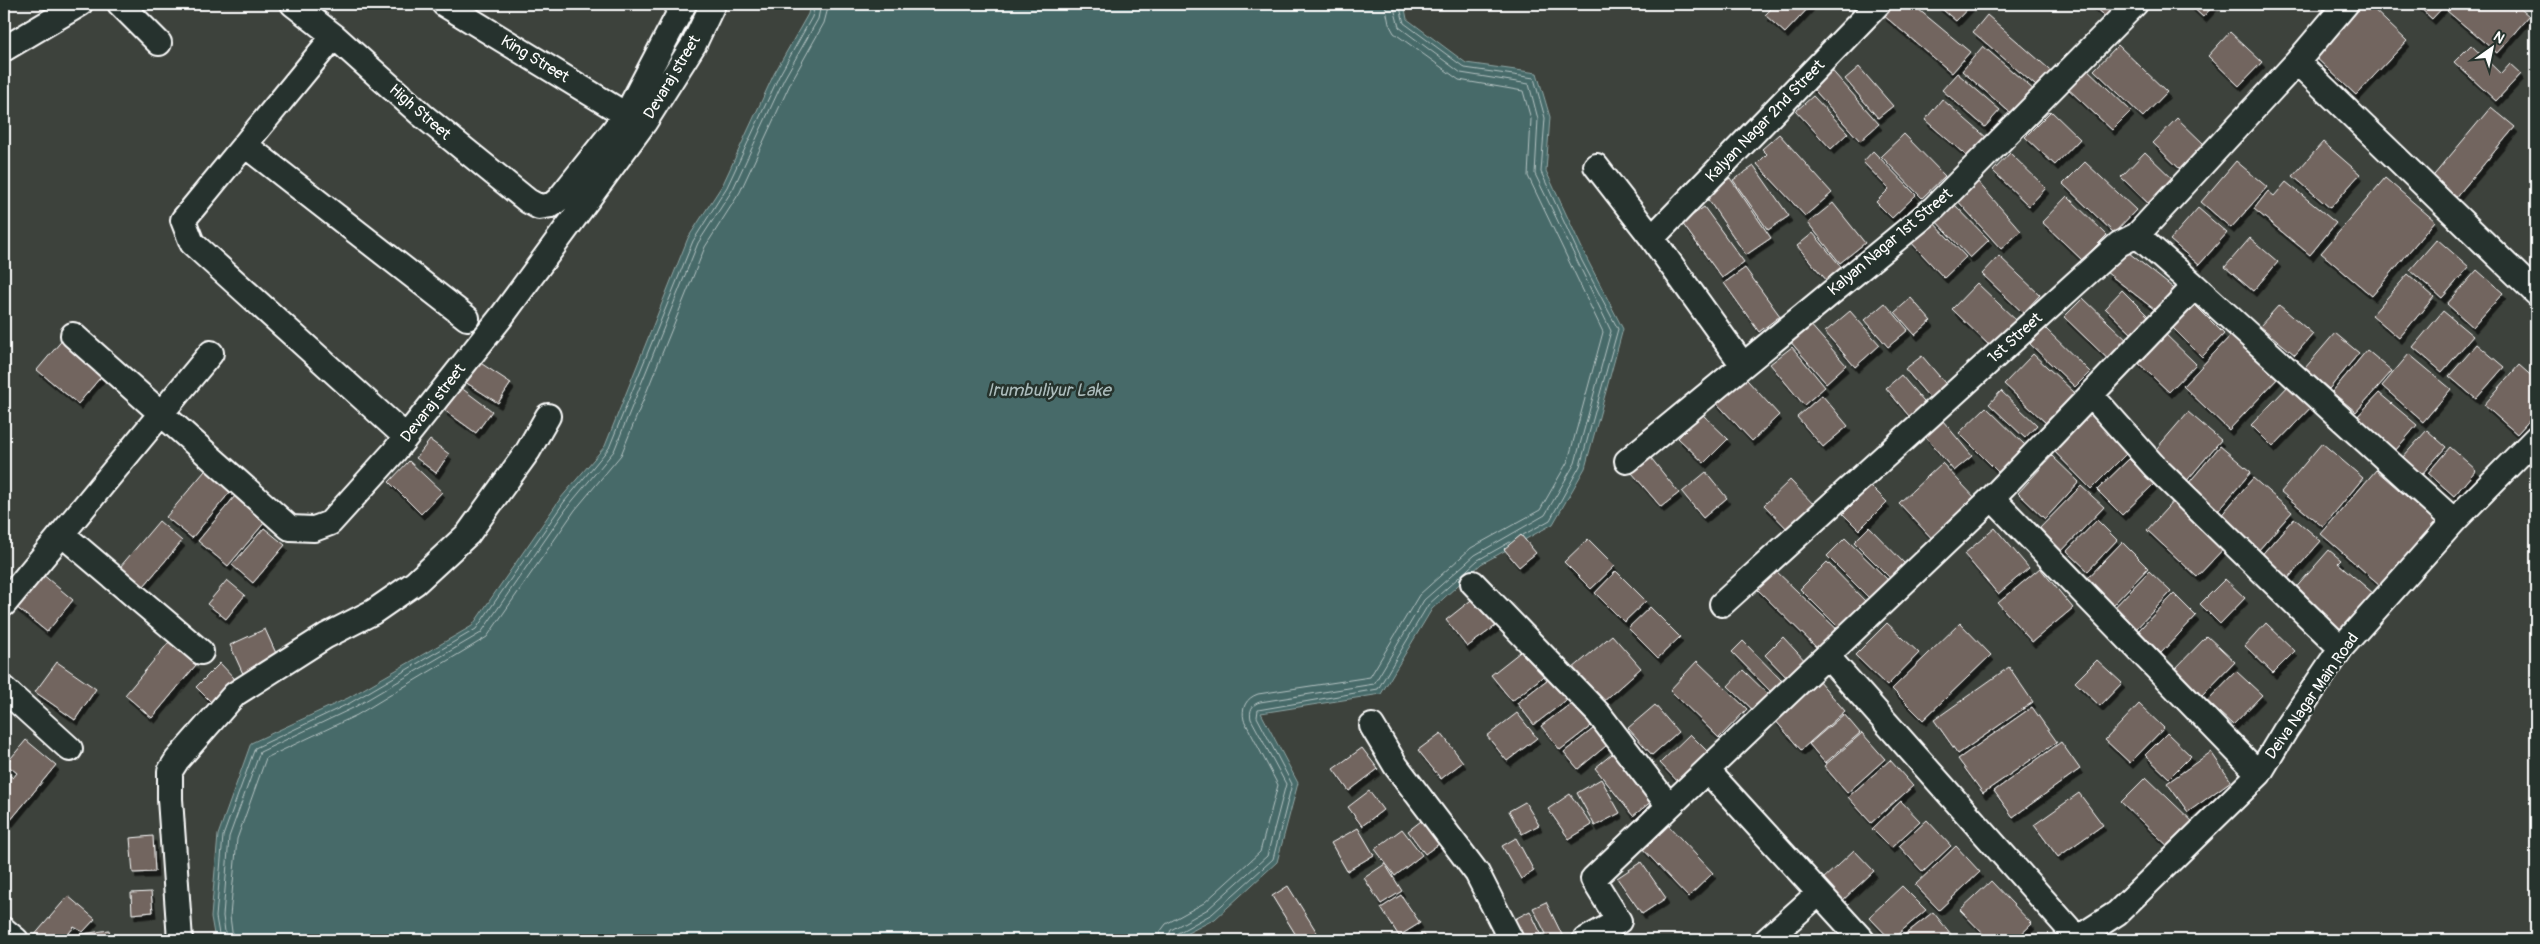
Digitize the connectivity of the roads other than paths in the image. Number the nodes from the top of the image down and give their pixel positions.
1 (80, 4) edge
2 (120, 4) edge
3 (444, 4) edge
4 (684, 4) edge
5 (713, 4) edge
6 (1878, 4) edge
7 (2135, 4) edge
8 (2346, 4) edge
9 (296, 5) edge
10 (334, 36) junction
11 (159, 43) dead end
12 (4, 49) edge
13 (2297, 62) junction
14 (626, 114) junction
15 (245, 145) junction
16 (1596, 166) dead end
17 (552, 205) joint
18 (2137, 235) junction
19 (1652, 238) junction
20 (2195, 286) junction
21 (2536, 293) edge
22 (467, 318) dead end
23 (73, 335) dead end
24 (211, 353) dead end
25 (1743, 365) junction
26 (2091, 395) junction
27 (163, 414) junction
28 (548, 416) dead end
29 (406, 437) junction
30 (2536, 438) edge
31 (1627, 460) dead end
32 (1992, 498) junction
33 (2454, 521) junction
34 (62, 534) junction
35 (1473, 583) dead end
36 (4, 604) edge
37 (1722, 604) dead end
38 (2341, 648) junction
39 (201, 652) dead end
40 (1827, 656) junction
41 (4, 689) edge
42 (1372, 726) dead end
43 (70, 748) dead end
44 (1707, 770) junction
45 (2259, 774) junction
46 (1669, 806) junction
47 (1819, 893) junction
48 (4, 930) edge
49 (2077, 939) edge
50 (16, 940) edge
51 (180, 940) edge
52 (1511, 940) edge
53 (1585, 940) edge
54 (1767, 940) edge
55 (1862, 940) edge

1 - 12 street
2 - 11 street
3 - 14 street, King Street
4 - 14 street, Devaraj street
5 - 29 street, Devaraj street
6 - 19 street, Kalyan Nagar 2nd Street
7 - 25 street, Kalyan Nagar 1st Street
8 - 13 street, 1st Street
9 - 10 street, High Street
10 - 15 street
10 - 17 street, High Street
13 - 18 street, 1st Street
13 - 21 street
14 - 17 street, Devaraj street
15 - 22 street
15 - 29 street
16 - 19 street
18 - 20 street
18 - 37 street, 1st Street
19 - 25 street
20 - 26 street
20 - 33 street
23 - 27 street, Devaraj street
24 - 27 street
25 - 31 street, Kalyan Nagar 1st Street
26 - 32 street
26 - 38 street
27 - 29 street, Devaraj street
27 - 34 street
28 - 51 street
30 - 33 street, Deiva Nagar Main Road
32 - 40 street
32 - 45 street
33 - 38 street, Deiva Nagar Main Road
34 - 36 street
34 - 39 street
35 - 46 street
38 - 45 street, Deiva Nagar Main Road
40 - 44 street
40 - 49 street
41 - 43 street
42 - 52 street
44 - 46 street
44 - 47 street
45 - 49 street, Deiva Nagar Main Road
46 - 53 street
47 - 54 street
47 - 55 street
48 - 50 street

